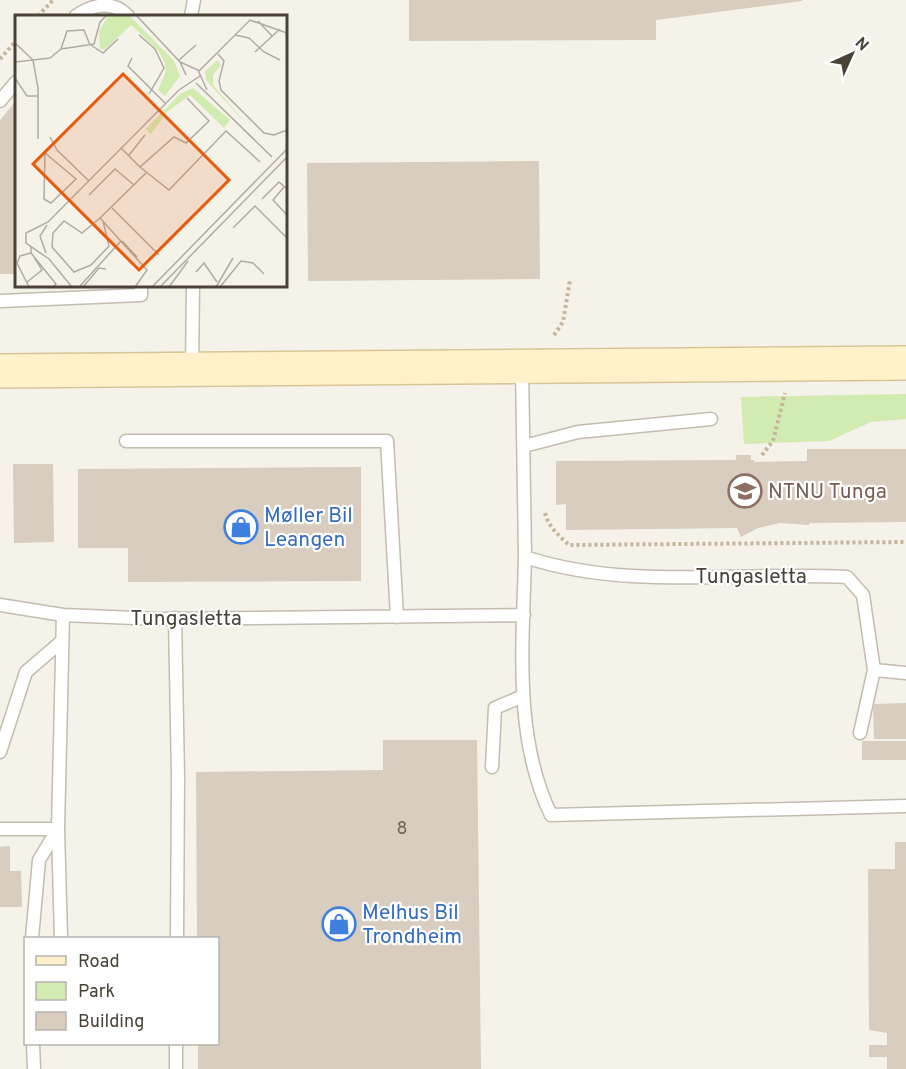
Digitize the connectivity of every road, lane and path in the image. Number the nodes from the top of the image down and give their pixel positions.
1 (53, 0) edge
2 (194, 0) edge
3 (39, 15) edge
4 (78, 15) edge
5 (127, 15) edge
6 (190, 15) edge
7 (15, 42) edge
8 (0, 59) edge
9 (15, 83) edge
10 (0, 101) edge
11 (570, 280) dead end
12 (141, 286) edge
13 (193, 286) edge
14 (0, 302) edge
15 (554, 335) dead end
16 (906, 363) edge
17 (792, 365) junction
18 (522, 367) junction
19 (192, 370) junction
20 (0, 371) edge
21 (711, 419) dead end
22 (126, 441) dead end
23 (524, 446) junction
24 (762, 455) dead end
25 (545, 506) dead end
26 (906, 543) edge
27 (525, 557) junction
28 (0, 605) edge
29 (63, 615) junction
30 (524, 615) junction
31 (397, 617) junction
32 (175, 618) junction
33 (62, 641) junction
34 (874, 670) junction
35 (906, 673) edge
36 (523, 696) junction
37 (860, 733) dead end
38 (0, 752) edge
39 (492, 767) dead end
40 (906, 806) edge
41 (58, 829) junction
42 (0, 830) edge
43 (32, 937) edge
44 (61, 937) edge
45 (177, 937) edge
46 (33, 1045) edge
47 (176, 1045) edge
48 (34, 1069) edge
49 (176, 1069) edge

1 - 3 path
2 - 6 lane
4 - 5 lane
7 - 8 path
9 - 10 lane
11 - 15 path
12 - 14 lane
13 - 19 lane
16 - 17 street
17 - 18 street
17 - 24 path
18 - 19 street
18 - 23 lane
19 - 20 street
21 - 23 lane
22 - 31 lane
23 - 27 lane
25 - 26 path
27 - 30 lane
27 - 34 lane, Tungasletta
28 - 29 lane, Tungasletta
29 - 32 lane, Tungasletta
29 - 33 lane
30 - 31 lane, Tungasletta
30 - 36 lane
31 - 32 lane, Tungasletta
32 - 45 lane
33 - 38 lane
33 - 41 lane
34 - 35 lane
34 - 37 lane
36 - 39 lane
36 - 40 lane
41 - 42 lane
41 - 43 lane
41 - 44 lane
46 - 48 lane
47 - 49 lane

